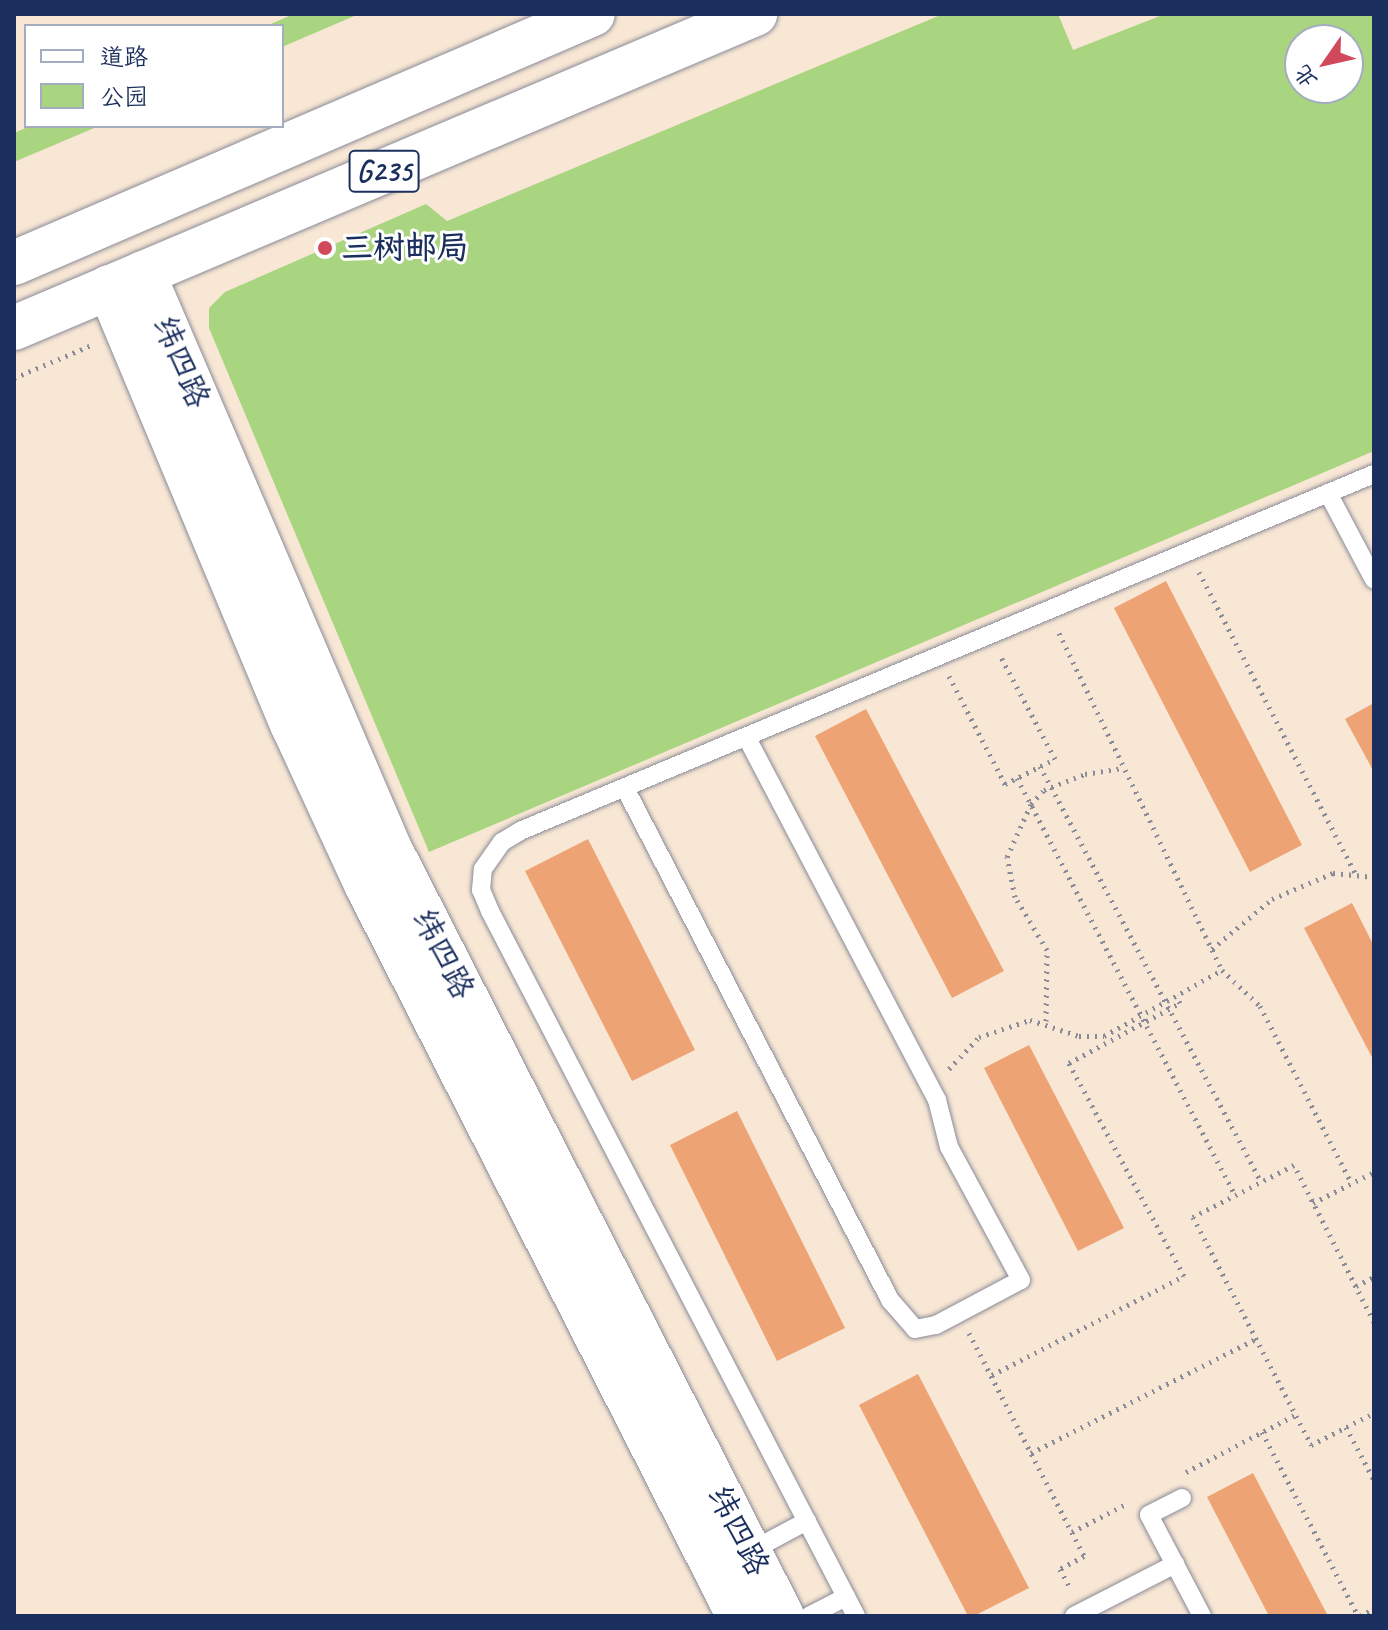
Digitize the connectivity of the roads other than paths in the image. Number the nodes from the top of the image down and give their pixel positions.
1 (593, 14) edge
2 (755, 14) edge
3 (14, 263) edge
4 (126, 280) junction
5 (14, 328) edge
6 (1374, 474) edge
7 (1328, 493) junction
8 (1374, 580) edge
9 (747, 738) junction
10 (625, 788) junction
11 (1182, 1498) dead end
12 (807, 1521) junction
13 (732, 1561) junction
14 (1175, 1564) junction
15 (846, 1597) junction
16 (1079, 1614) edge
17 (739, 1616) edge
18 (782, 1616) edge
19 (809, 1616) edge
20 (856, 1616) edge
21 (1202, 1616) edge

1 - 3 main road, G235
2 - 4 main road, G235
4 - 5 main road, G235
4 - 13 main road, 纬四路
4 - 13 main road, 纬四路
6 - 7 lane
7 - 8 lane
7 - 9 lane
9 - 10 lane
9 - 10 lane
10 - 12 lane
11 - 14 lane
12 - 13 lane
12 - 15 lane
13 - 17 main road, 纬四路
13 - 18 main road, 纬四路
14 - 16 lane
14 - 21 lane
15 - 19 lane
15 - 20 lane

